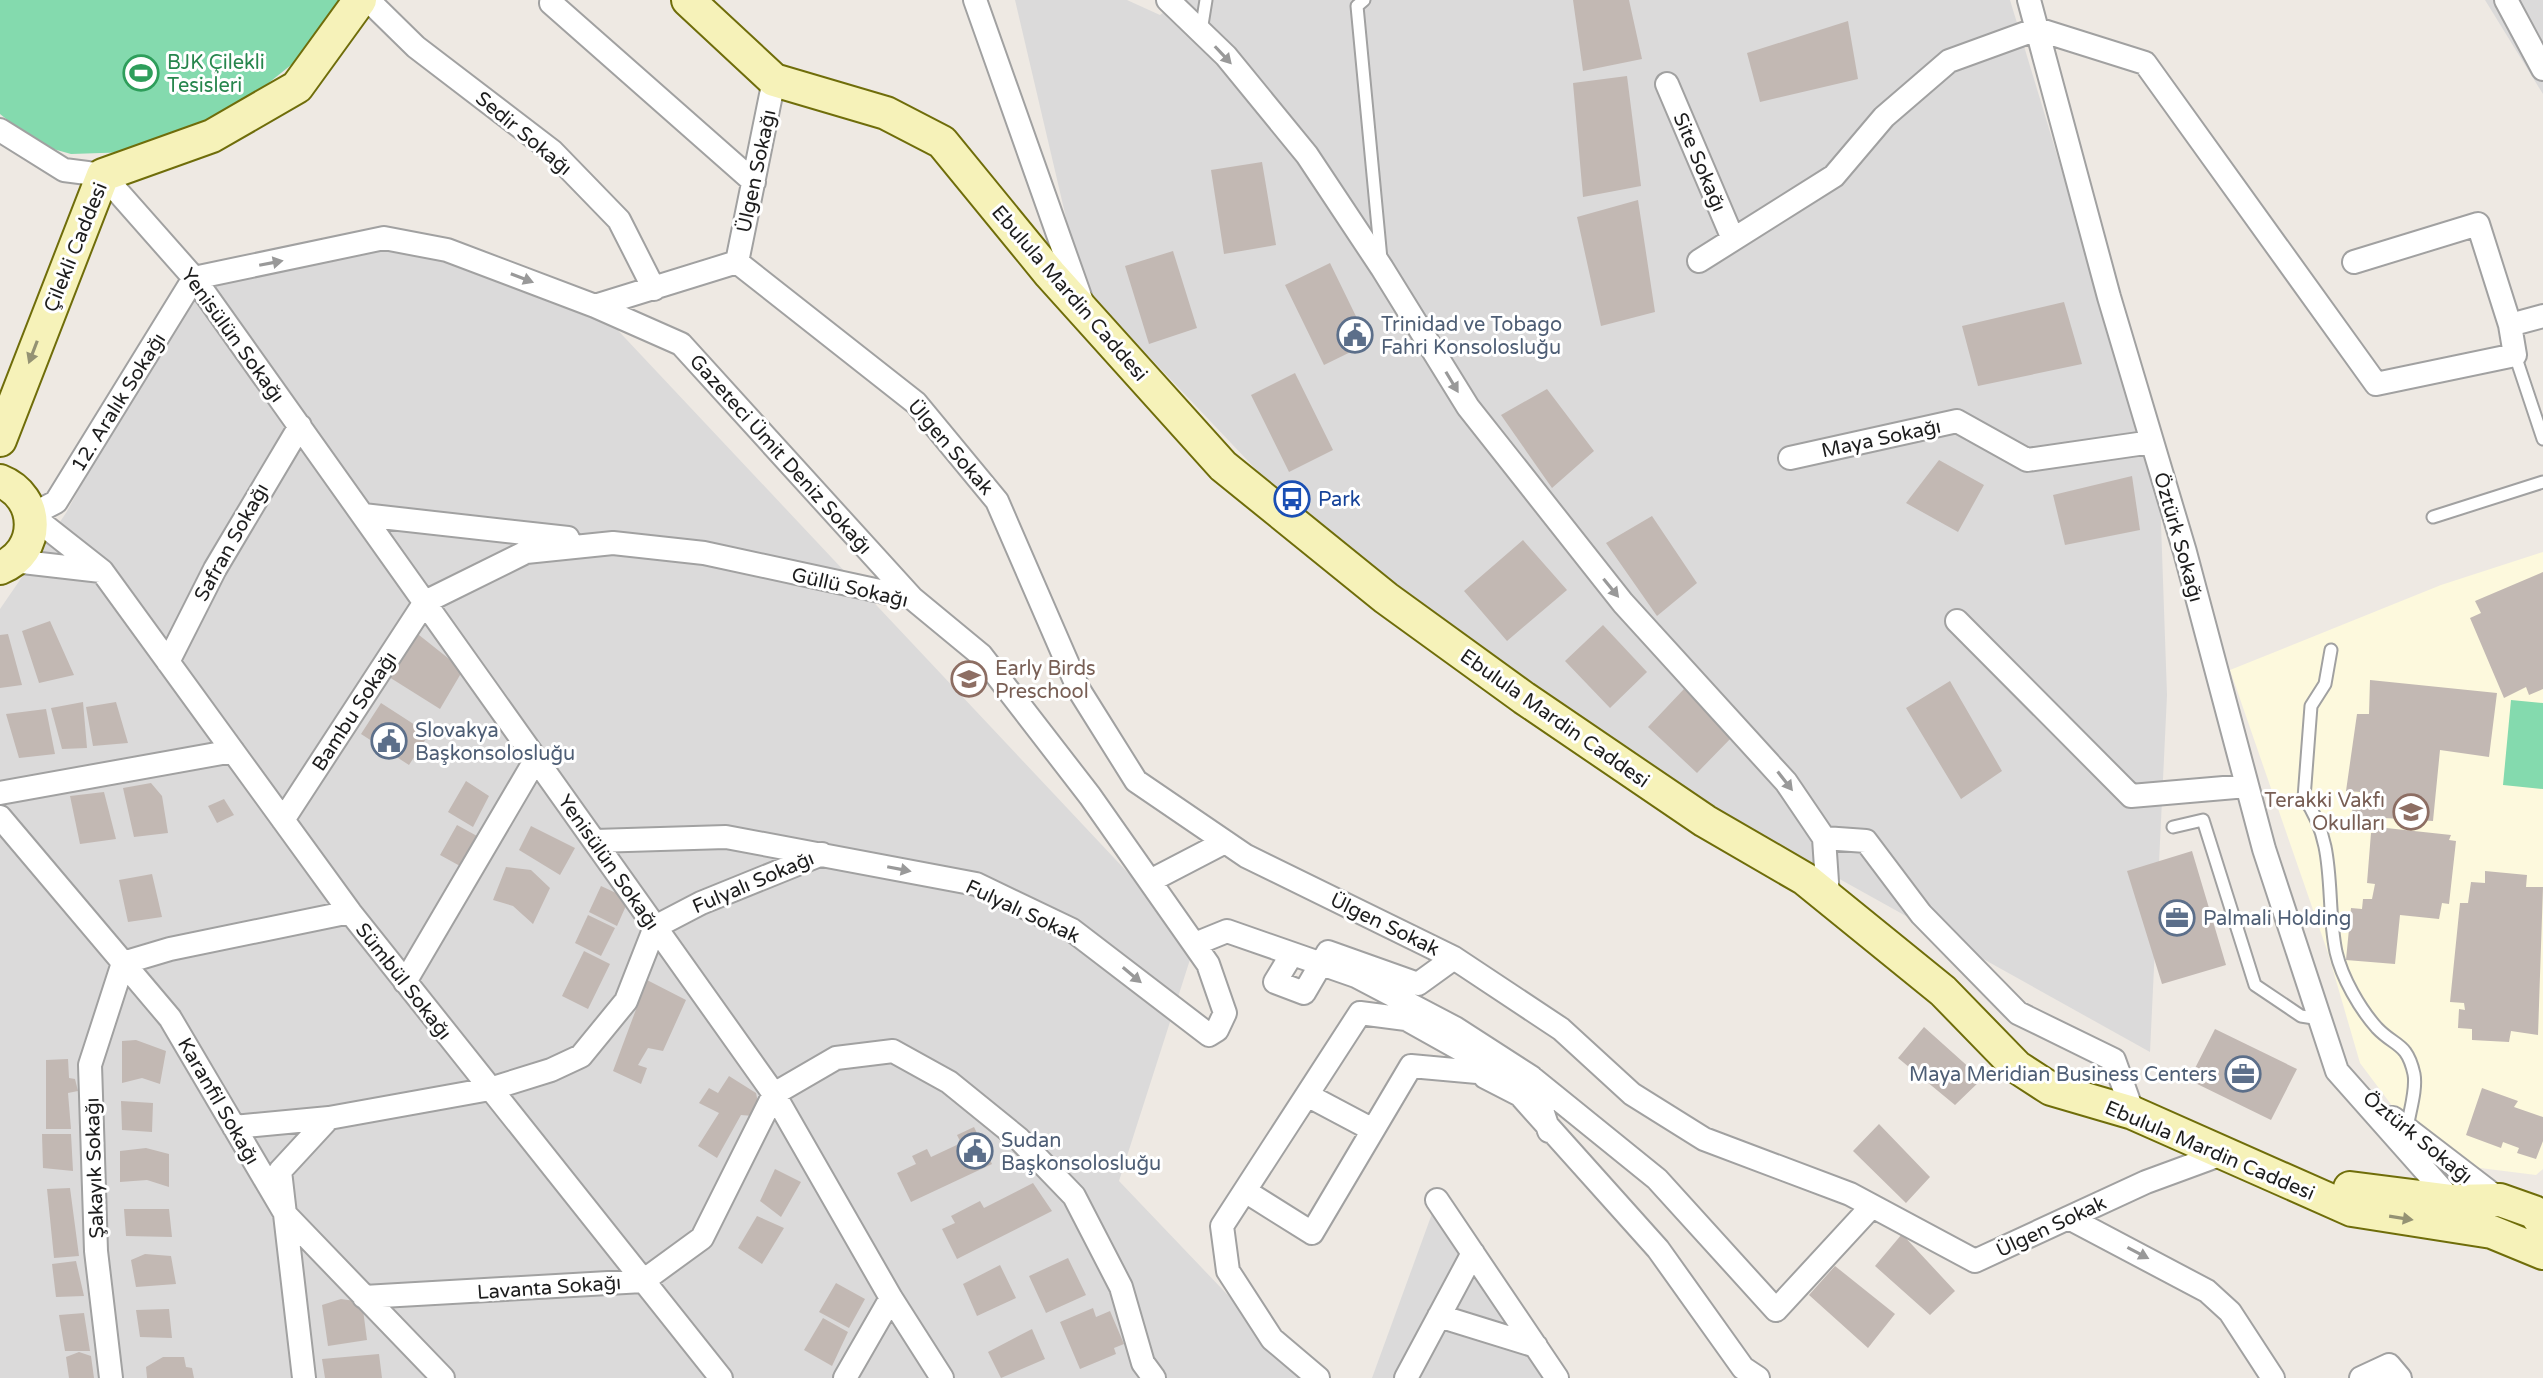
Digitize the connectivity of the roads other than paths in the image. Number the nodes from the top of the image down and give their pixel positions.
1 (360, 0) edge
2 (368, 0) edge
3 (688, 0) edge
4 (975, 0) edge
5 (1168, 0) edge
6 (1206, 0) edge
7 (1364, 0) edge
8 (2029, 0) edge
9 (2506, 0) edge
10 (551, 3) dead end
11 (2037, 29) junction
12 (1201, 32) junction
13 (2543, 69) edge
14 (774, 80) junction
15 (1667, 84) dead end
16 (0, 130) edge
17 (103, 175) junction
18 (754, 182) junction
19 (1733, 239) junction
20 (1699, 261) dead end
21 (737, 262) junction
22 (2354, 262) dead end
23 (1382, 268) junction
24 (194, 278) junction
25 (654, 289) junction
26 (595, 306) junction
27 (1087, 315) junction
28 (2543, 316) edge
29 (2510, 325) junction
30 (2515, 355) junction
31 (300, 426) junction
32 (2543, 439) edge
33 (0, 440) edge
34 (2152, 442) junction
35 (1790, 458) dead end
36 (0, 481) edge
37 (2543, 482) edge
38 (31, 515) junction
39 (363, 515) junction
40 (2433, 517) dead end
41 (613, 543) junction
42 (7, 564) edge
43 (102, 571) junction
44 (912, 598) junction
45 (425, 602) junction
46 (1957, 621) dead end
47 (2331, 650) dead end
48 (168, 662) junction
49 (233, 751) junction
50 (536, 759) junction
51 (2247, 786) junction
52 (0, 793) edge
53 (0, 817) edge
54 (283, 820) junction
55 (2173, 827) dead end
56 (1824, 838) junction
57 (595, 841) junction
58 (1225, 842) junction
59 (822, 854) junction
60 (1150, 881) junction
61 (1828, 897) junction
62 (350, 912) junction
63 (655, 927) junction
64 (1195, 944) junction
65 (1292, 954) junction
66 (1454, 958) junction
67 (123, 963) junction
68 (1208, 964) joint
69 (1322, 964) junction
70 (405, 982) junction
71 (2320, 1019) junction
72 (1473, 1071) junction
73 (1503, 1074) junction
74 (1531, 1077) junction
75 (490, 1089) junction
76 (774, 1094) junction
77 (1307, 1095) junction
78 (2133, 1113) junction
79 (329, 1118) junction
80 (234, 1127) junction
81 (1373, 1130) junction
82 (1549, 1131) junction
83 (2403, 1136) junction
84 (2237, 1158) junction
85 (1245, 1191) junction
86 (2384, 1193) junction
87 (1437, 1200) dead end
88 (2500, 1200) junction
89 (2452, 1201) junction
90 (1872, 1206) junction
91 (2540, 1213) edge
92 (286, 1215) junction
93 (2069, 1218) junction
94 (2482, 1230) junction
95 (1473, 1253) junction
96 (2543, 1253) edge
97 (643, 1281) junction
98 (364, 1297) junction
99 (891, 1298) junction
100 (1439, 1316) junction
101 (1536, 1346) junction
102 (111, 1378) edge
103 (304, 1378) edge
104 (443, 1378) edge
105 (721, 1378) edge
106 (845, 1378) edge
107 (942, 1378) edge
108 (1154, 1378) edge
109 (1318, 1378) edge
110 (1406, 1378) edge
111 (1557, 1378) edge
112 (1758, 1378) edge
113 (2273, 1378) edge
114 (2361, 1378) edge
115 (2400, 1378) edge

1 - 17 street, Çilekli Caddesi
2 - 25 street, Sedir Sokağı
3 - 14 street, Ebulula Mardin Caddesi
4 - 27 street
5 - 12 street
6 - 12 lane
7 - 23 lane
8 - 11 street, Öztürk Sokağı
9 - 13 street
10 - 18 street
11 - 19 street
11 - 30 street
11 - 34 street, Öztürk Sokağı
12 -> 23 street
14 - 18 street, Ülgen Sokağı
14 - 27 street, Ebulula Mardin Caddesi
15 - 19 street, Site Sokağı
16 - 17 street
17 - 24 street, Yenisülün Sokağı
17 -> 33 street, Çilekli Caddesi
18 - 21 street, Ülgen Sokağı
19 - 20 street
21 - 25 street
21 - 58 street, Ülgen Sokak
22 - 29 street
23 -> 56 street
24 -> 26 street, Gazeteci Ümit Deniz Sokağı
24 - 31 street, Yenisülün Sokağı
24 - 38 street, 12. Aralık Sokağı
25 - 26 street
26 - 44 street, Gazeteci Ümit Deniz Sokağı
27 - 61 street, Ebulula Mardin Caddesi
28 - 29 street
29 - 30 street
30 - 32 lane
31 - 39 street, Yenisülün Sokağı
31 - 48 street, Safran Sokağı
34 - 35 street, Maya Sokağı
34 - 51 street, Öztürk Sokağı
36 - 38 street
37 - 40 lane
38 - 42 street
38 - 43 street, Sümbül Sokağı
39 - 41 street, Güllü Sokağı
39 - 45 street, Yenisülün Sokağı
41 - 44 street, Güllü Sokağı
41 - 45 street, Güllü Sokağı
42 - 43 street
43 - 48 street, Sümbül Sokağı
44 - 60 street, Güllü Sokağı
45 - 50 street, Yenisülün Sokağı
45 - 54 street, Bambu Sokağı
46 - 51 street
47 - 83 lane
48 - 49 street, Sümbül Sokağı
49 - 52 street
49 - 54 street, Sümbül Sokağı
50 - 57 street, Yenisülün Sokağı
50 - 70 street
51 - 71 street, Öztürk Sokağı
53 - 67 street, Karanfil Sokağı
54 - 62 street, Sümbül Sokağı
55 - 71 lane
56 - 61 street
56 - 78 street
57 - 59 street, Fulyalı Sokağı
57 - 63 street, Yenisülün Sokağı
58 - 60 street
58 - 66 street, Ülgen Sokak
59 - 63 street, Fulyalı Sokağı
59 -> 68 street, Fulyalı Sokak
60 - 64 street, Güllü Sokağı
61 - 78 street, Ebulula Mardin Caddesi
62 - 67 street
62 - 70 street, Sümbül Sokağı
63 - 75 street
63 - 76 street, Yenisülün Sokağı
64 - 65 street
64 - 68 street, Güllü Sokağı
65 - 69 street
65 - 69 street
66 - 69 street
66 - 90 street, Ülgen Sokak
67 - 80 street, Karanfil Sokağı
67 - 102 street, Şakayık Sokağı
69 - 74 street
70 - 75 street, Sümbül Sokağı
71 - 83 street, Öztürk Sokağı
72 - 73 street
72 - 81 street
72 - 82 street
73 - 74 street
73 - 77 street
74 - 82 street
74 - 90 street
75 - 79 street
75 - 97 street, Sümbül Sokağı
76 - 97 street, Lavanta Sokağı
76 - 99 street, Yenisülün Sokağı
76 - 108 street
77 - 81 street
77 - 85 street
78 - 84 street, Ebulula Mardin Caddesi
79 - 80 street
79 - 92 street
80 - 92 street, Karanfil Sokağı
81 - 85 street
82 - 112 street
83 - 86 street
83 - 88 street, Öztürk Sokağı
83 - 89 street, Öztürk Sokağı
84 - 86 street
84 - 93 street, Ülgen Sokak
84 -> 94 street, Ebulula Mardin Caddesi
85 - 109 street
86 - 89 street
87 - 95 street
88 - 89 street
88 - 91 street
89 - 94 street, Öztürk Sokağı
90 - 93 street, Ülgen Sokak
91 - 94 street
92 - 98 street, Karanfil Sokağı
92 - 103 street
93 -> 113 street
94 - 96 street, Ebulula Mardin Caddesi
95 - 100 street
95 - 101 street
97 - 98 street, Lavanta Sokağı
97 - 105 street, Sümbül Sokağı
98 - 104 street, Karanfil Sokağı
99 - 106 street
99 - 107 street, Yenisülün Sokağı
100 - 101 street
100 - 110 street
101 - 111 street
114 - 115 street

